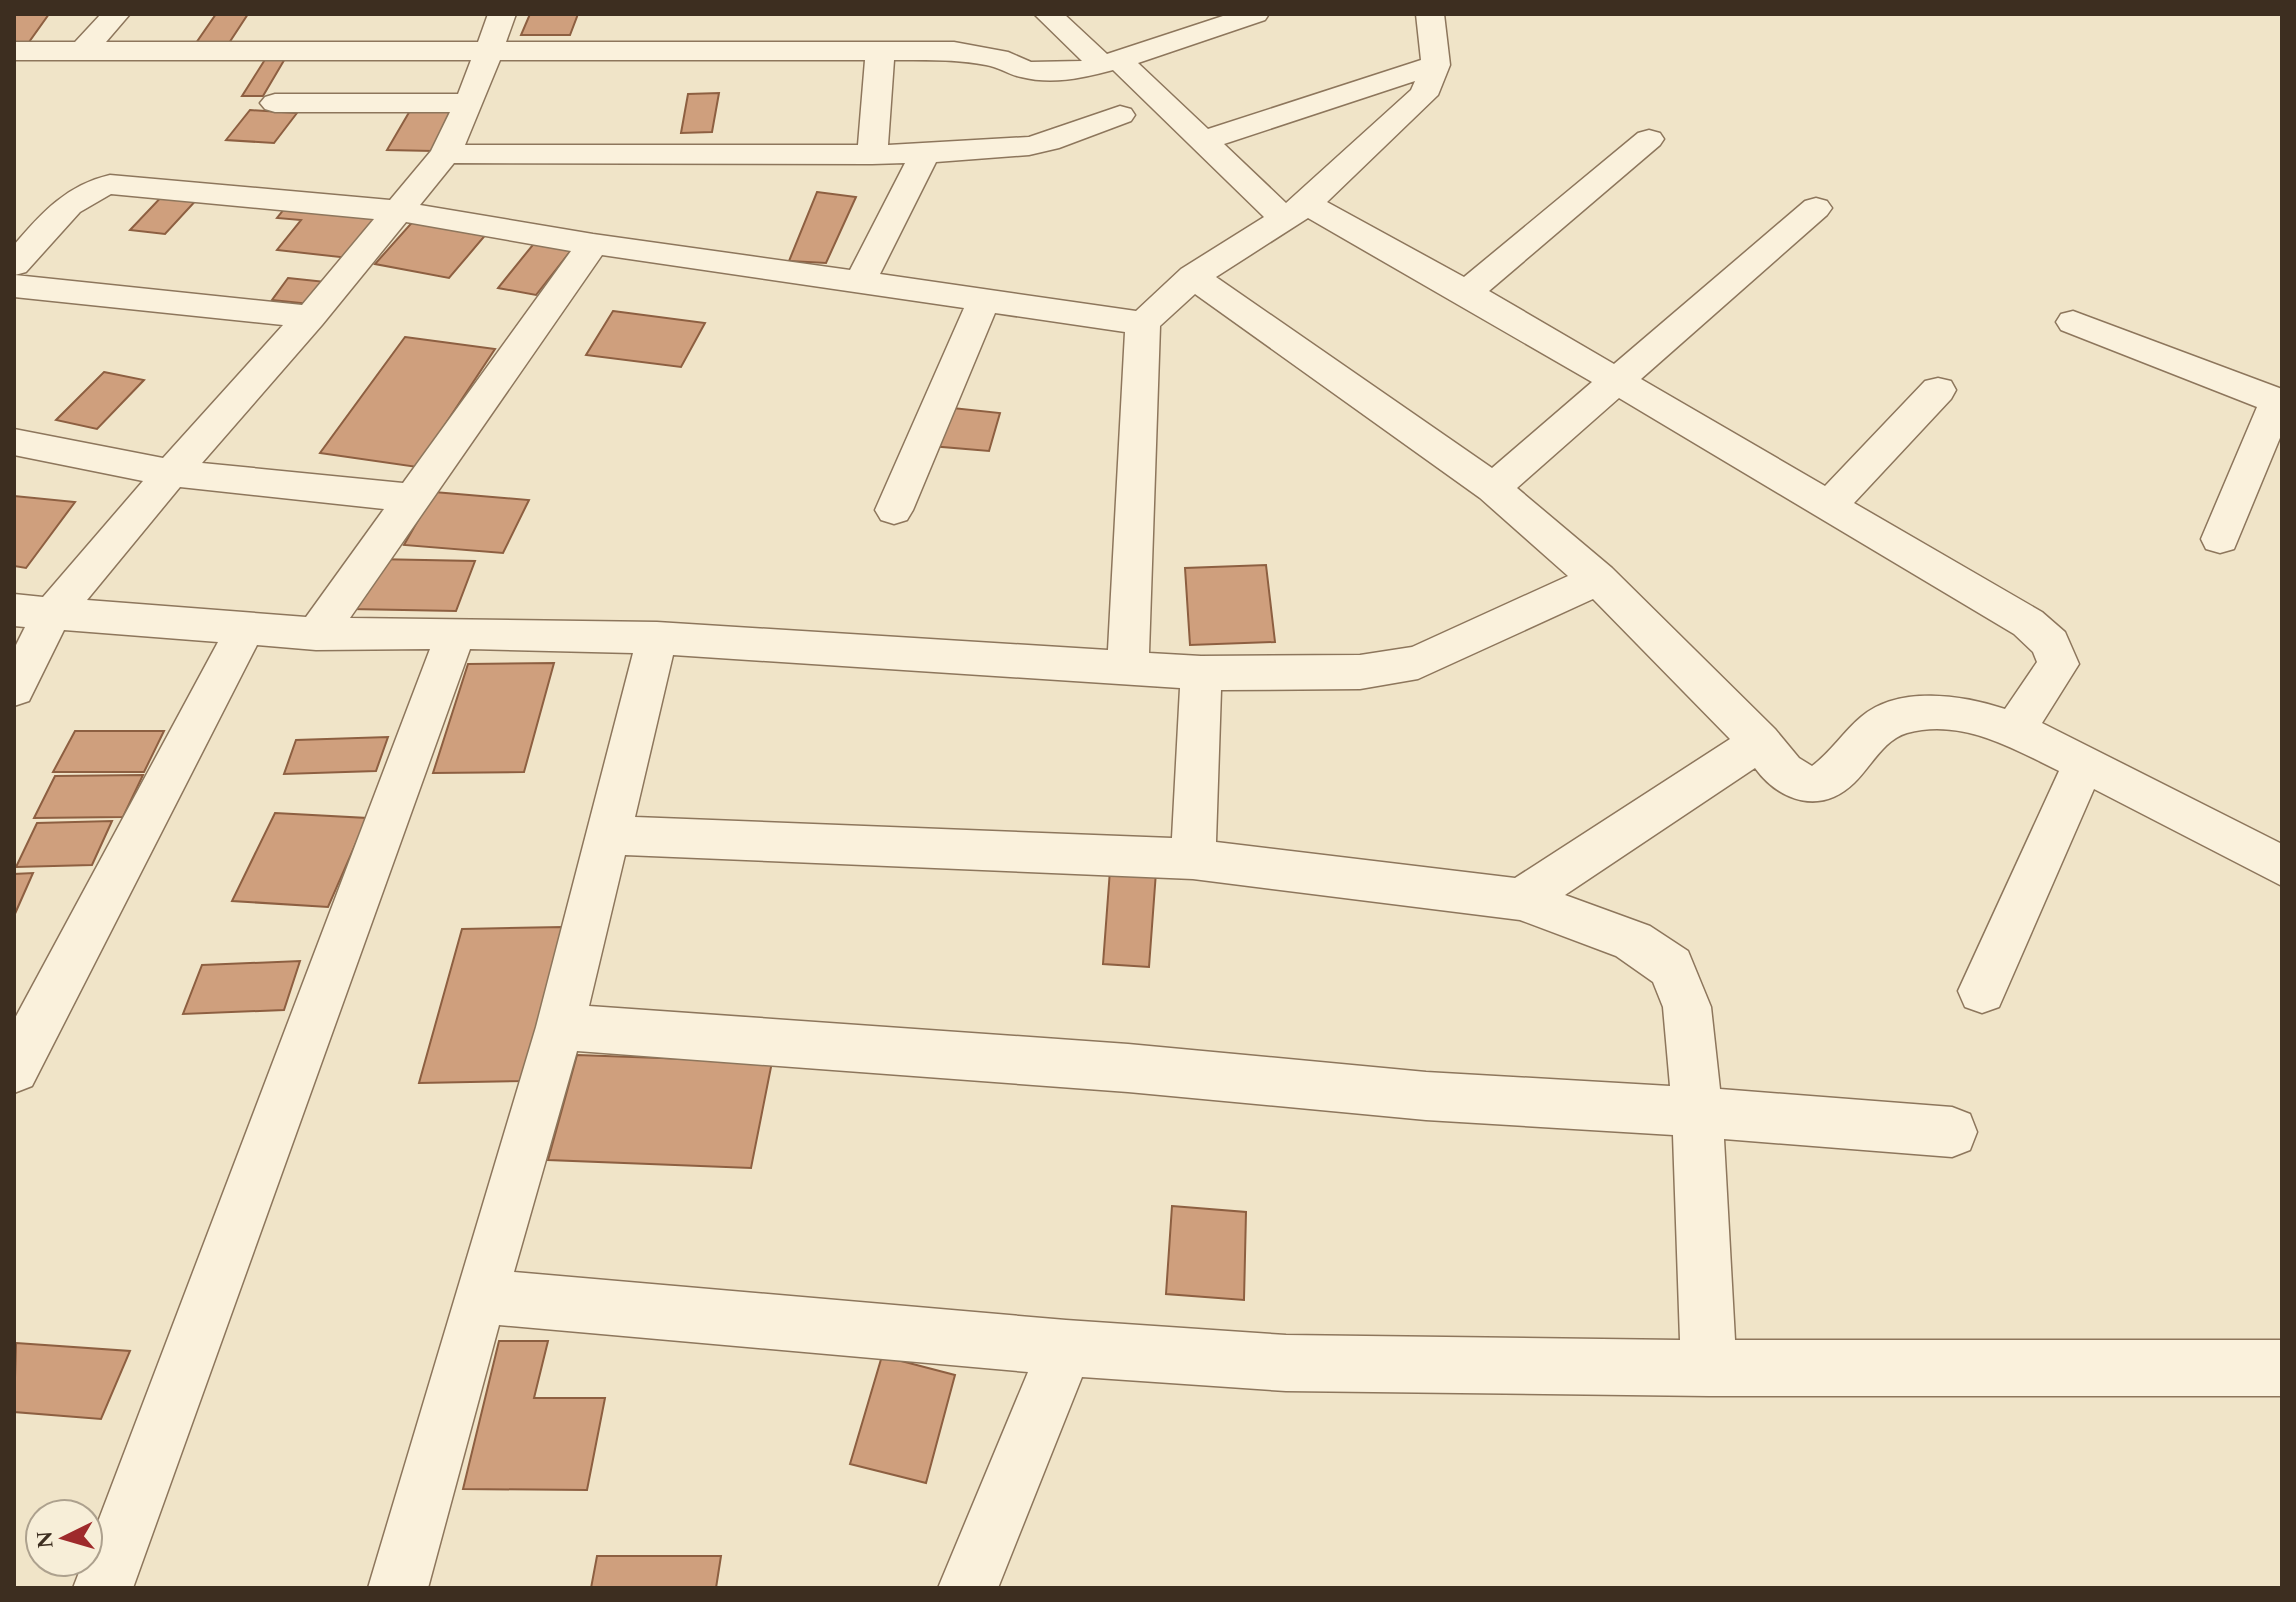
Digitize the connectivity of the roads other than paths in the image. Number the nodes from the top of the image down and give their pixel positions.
1 (116, 14) edge
2 (502, 14) edge
3 (1048, 14) edge
4 (1255, 14) edge
5 (1430, 14) edge
6 (84, 50) junction
7 (14, 51) edge
8 (489, 51) junction
9 (880, 52) junction
10 (1110, 62) junction
11 (1436, 65) junction
12 (275, 103) dead end
13 (469, 103) junction
14 (1120, 115) dead end
15 (1649, 139) dead end
16 (1203, 141) junction
17 (445, 154) junction
18 (925, 154) junction
19 (872, 155) junction
20 (1816, 208) dead end
21 (398, 211) junction
22 (1296, 212) junction
23 (593, 244) junction
24 (14, 265) edge
25 (1193, 277) junction
26 (860, 282) junction
27 (14, 286) edge
28 (1466, 292) junction
29 (984, 300) junction
30 (310, 317) junction
31 (2073, 322) dead end
32 (1143, 323) junction
33 (1617, 384) junction
34 (1938, 390) dead end
35 (2280, 402) edge
36 (14, 442) edge
37 (171, 473) junction
38 (1493, 488) junction
39 (412, 498) junction
40 (1830, 505) junction
41 (894, 510) dead end
42 (2220, 539) dead end
43 (1598, 579) junction
44 (33, 612) edge
45 (245, 629) junction
46 (456, 633) junction
47 (316, 634) junction
48 (657, 638) junction
49 (1128, 670) junction
50 (1201, 673) junction
51 (14, 689) edge
52 (2014, 731) junction
53 (1760, 742) junction
54 (2084, 763) junction
55 (610, 835) junction
56 (1193, 859) junction
57 (2282, 866) edge
58 (1521, 899) junction
59 (1982, 991) dead end
60 (560, 1027) junction
61 (14, 1069) edge
62 (1697, 1112) junction
63 (1952, 1132) dead end
64 (480, 1296) junction
65 (1066, 1348) junction
66 (1709, 1368) junction
67 (2282, 1368) edge
68 (103, 1588) edge
69 (398, 1588) edge
70 (968, 1588) edge

1 - 6 street
2 - 8 street
3 - 10 street
4 - 10 street
5 - 11 street
6 - 7 street
6 - 8 street
8 - 9 street
8 - 13 street
9 - 10 street
9 - 19 street
10 - 16 street
11 - 16 street
11 - 22 street
12 - 13 street
13 - 17 street
14 - 18 street
15 - 28 street
16 - 22 street
17 - 19 street
17 - 21 street
18 - 19 street
18 - 26 street
20 - 33 street
21 - 23 street
21 - 24 street
21 - 30 street
22 - 25 street
22 - 28 street
23 - 26 street
23 - 39 street
25 - 32 street
25 - 38 street
26 - 29 street
27 - 30 street
28 - 33 street
29 - 32 street
29 - 41 street
30 - 37 street
31 - 35 street
32 - 49 street
33 - 38 street
33 - 40 street
34 - 40 street
35 - 42 street
36 - 37 street
37 - 39 street
37 - 44 street
38 - 43 street
39 - 47 street
40 - 52 street
43 - 50 street
43 - 53 street
44 - 45 street
44 - 51 street
45 - 47 street
45 - 61 street
46 - 47 street
46 - 48 street
46 - 68 street
48 - 49 street
48 - 55 street
49 - 50 street
50 - 56 street
52 - 53 street
52 - 54 street
53 - 58 street
54 - 57 street
54 - 59 street
55 - 56 street
55 - 60 street
56 - 58 street
58 - 62 street
60 - 62 street
60 - 64 street
62 - 63 street
62 - 66 street
64 - 65 street
64 - 69 street
65 - 66 street
65 - 70 street
66 - 67 street

